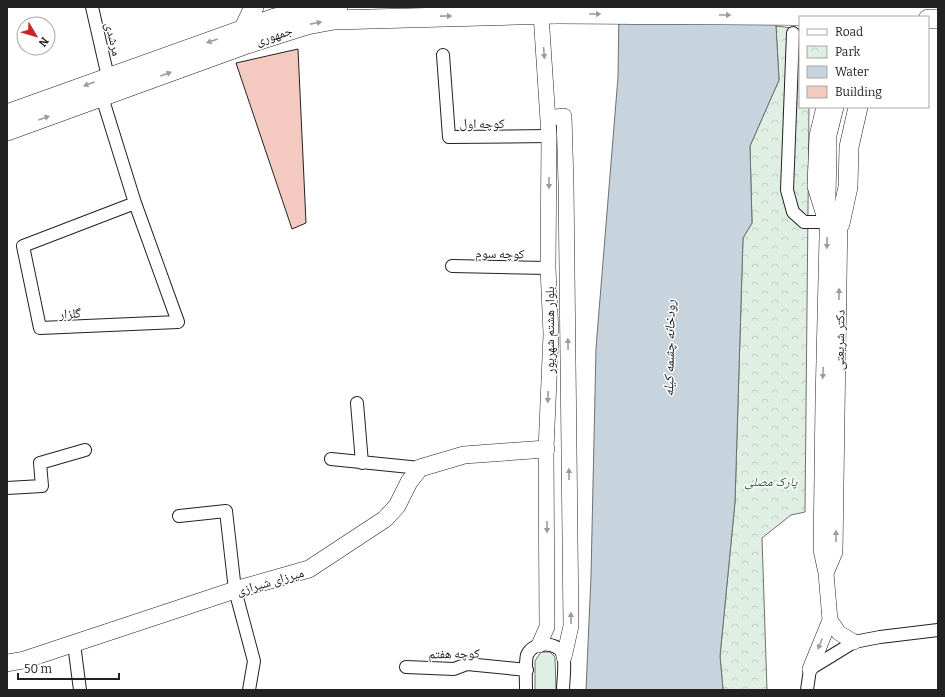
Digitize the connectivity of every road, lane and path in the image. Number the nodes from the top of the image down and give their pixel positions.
1 (92, 7) edge
2 (254, 7) edge
3 (400, 7) edge
4 (799, 7) edge
5 (546, 12) edge
6 (843, 12) edge
7 (886, 16) edge
8 (275, 19) edge
9 (243, 30) junction
10 (793, 33) dead end
11 (443, 55) dead end
12 (108, 77) junction
13 (102, 97) junction
14 (826, 108) edge
15 (836, 108) edge
16 (846, 108) edge
17 (858, 108) edge
18 (7, 114) edge
19 (548, 118) junction
20 (7, 131) edge
21 (549, 136) junction
22 (135, 203) junction
23 (834, 223) junction
24 (452, 266) dead end
25 (548, 268) junction
26 (838, 400) junction
27 (823, 401) junction
28 (357, 403) dead end
29 (546, 449) junction
30 (85, 450) dead end
31 (331, 459) dead end
32 (362, 463) junction
33 (420, 468) junction
34 (7, 488) edge
35 (180, 516) dead end
36 (826, 573) junction
37 (235, 590) junction
38 (830, 620) junction
39 (938, 630) edge
40 (854, 642) junction
41 (74, 644) junction
42 (539, 645) junction
43 (564, 656) junction
44 (7, 662) edge
45 (406, 667) dead end
46 (810, 669) junction
47 (527, 670) junction
48 (80, 690) edge
49 (249, 690) edge
50 (526, 690) edge
51 (563, 690) edge
52 (807, 690) edge

1 - 12 street, مرشدی
2 - 9 main road
3 - 8 main road, جمهوری
4 - 6 main road
5 -> 6 main road, جمهوری, bridge
8 -> 5 main road, جمهوری
5 -> 19 street, بلوار هشتم شهریور
6 - 7 main road, bridge
8 - 9 main road, جمهوری
13 -> 8 main road, جمهوری
9 -> 12 main road, جمهوری
10 - 23 street
11 - 21 street, کوچه اول
12 -> 18 main road, جمهوری
20 -> 13 main road, جمهوری
13 - 22 street, گلزار
14 - 23 main road
15 - 23 street, دکتر شریعتی
16 - 23 street, دکتر شریعتی
17 - 23 main road
19 - 21 street, بلوار هشتم شهریور
43 -> 19 street, بلوار هشتم شهریور
21 -> 25 street, بلوار هشتم شهریور
22 - 22 street, گلزار
26 -> 23 street, دکتر شریعتی
23 -> 27 street, دکتر شریعتی
24 - 25 street, کوچه سوم
25 -> 29 street, بلوار هشتم شهریور
26 - 27 street
36 -> 26 street, دکتر شریعتی
27 - 36 street, دکتر شریعتی
28 - 32 street
29 - 33 main road
29 -> 42 street, بلوار هشتم شهریور
30 - 34 street
31 - 32 street
32 - 33 street
33 - 37 main road, میرزای شیرازی
35 - 37 street
36 - 38 street, دکتر شریعتی
37 - 41 main road, میرزای شیرازی
37 - 49 street
38 - 40 street
38 -> 46 street, دکتر شریعتی
39 - 40 street
40 - 46 street
41 - 44 main road, میرزای شیرازی
41 - 48 street
42 - 43 street
42 - 47 street
43 - 51 street
45 - 47 street, کوچه هفتم
46 - 52 street
47 - 50 street

